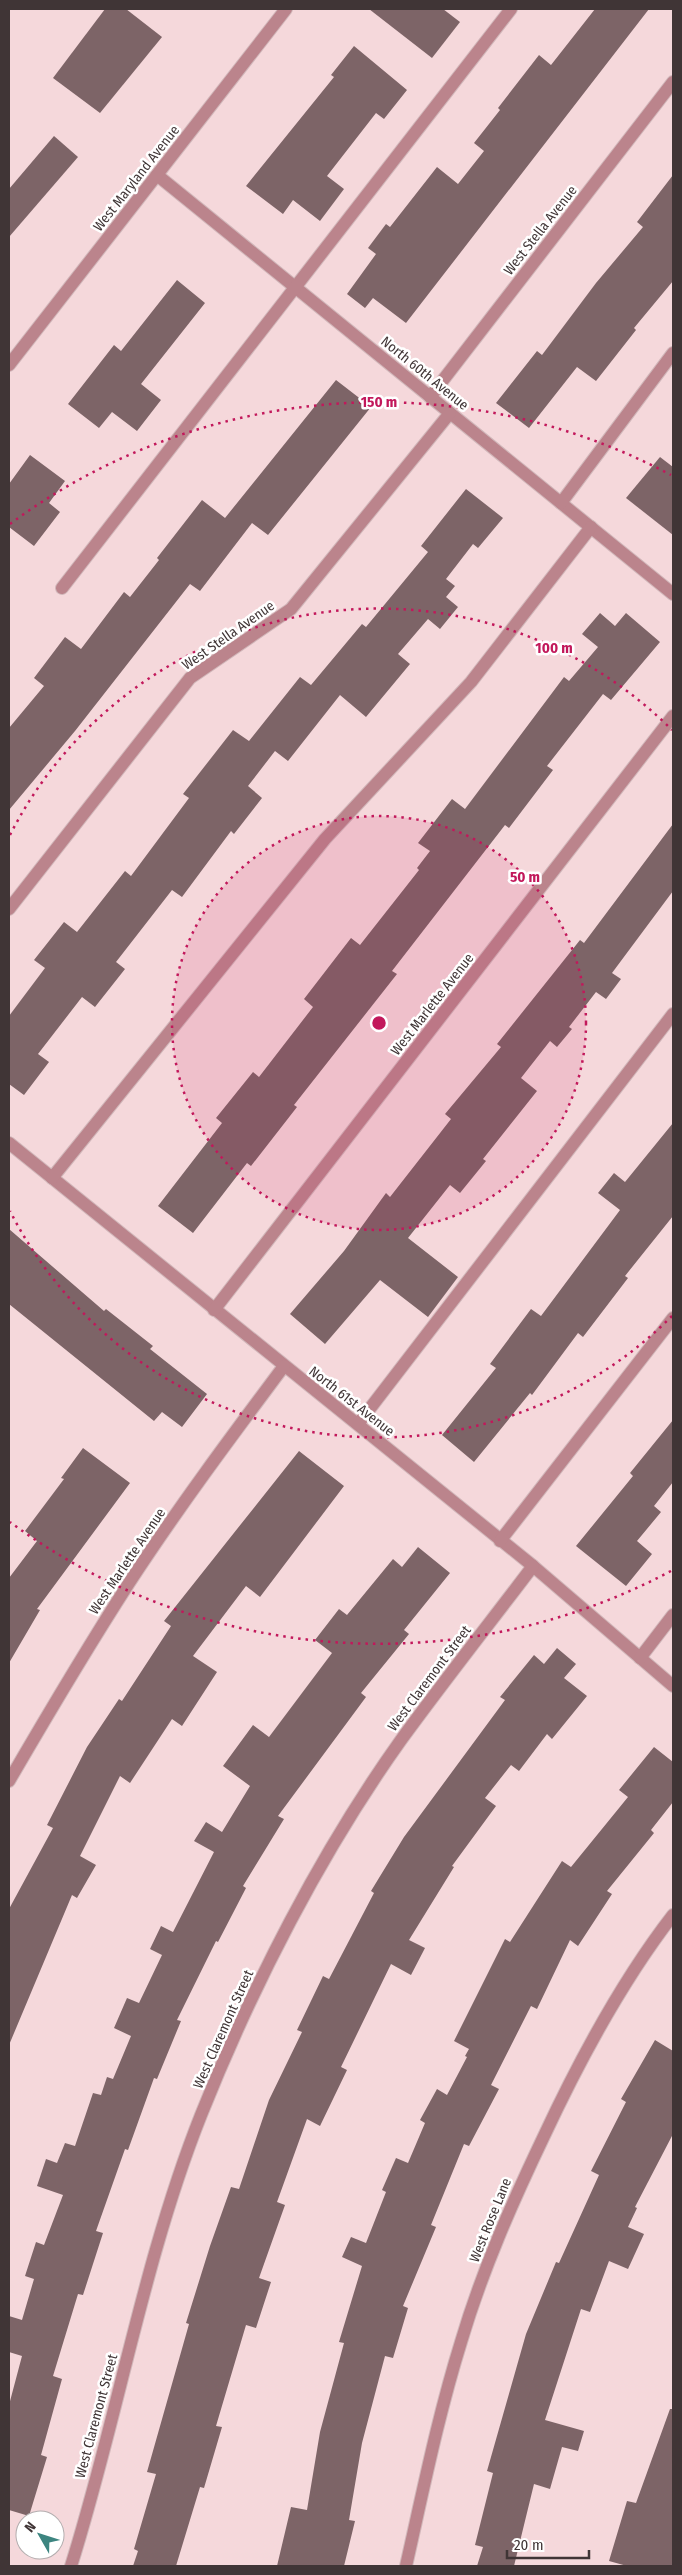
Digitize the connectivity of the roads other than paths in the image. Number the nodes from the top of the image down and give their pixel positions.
1 (286, 9) edge
2 (511, 9) edge
3 (673, 82) edge
4 (157, 175) junction
5 (295, 287) junction
6 (673, 353) edge
7 (9, 366) edge
8 (430, 397) junction
9 (450, 413) junction
10 (561, 503) junction
11 (591, 527) junction
12 (62, 588) dead end
13 (673, 594) edge
14 (673, 716) edge
15 (9, 909) edge
16 (673, 1014) edge
17 (9, 1143) edge
18 (52, 1178) junction
19 (214, 1310) junction
20 (673, 1318) edge
21 (284, 1366) junction
22 (358, 1424) junction
23 (500, 1541) junction
24 (533, 1566) junction
25 (673, 1615) edge
26 (640, 1658) junction
27 (673, 1686) edge
28 (9, 1781) edge
29 (673, 1915) edge
30 (71, 2566) edge
31 (406, 2566) edge

1 - 4 street, West Maryland Avenue
2 - 5 street
3 - 8 street, West Stella Avenue
4 - 5 street, North 60th Avenue
4 - 7 street, West Maryland Avenue
5 - 8 street, North 60th Avenue
5 - 12 street
6 - 10 street
8 - 9 street, North 60th Avenue
9 - 10 street, North 60th Avenue
9 - 15 street, West Stella Avenue
10 - 11 street, North 60th Avenue
11 - 13 street, North 60th Avenue
11 - 18 street
14 - 19 street, West Marlette Avenue
16 - 22 street
17 - 18 street, North 61st Avenue
18 - 19 street, North 61st Avenue
19 - 21 street, North 61st Avenue
20 - 23 street
21 - 22 street, North 61st Avenue
21 - 28 street, West Marlette Avenue
22 - 23 street, North 61st Avenue
23 - 24 street, North 61st Avenue
24 - 26 street, North 61st Avenue
24 - 30 street, West Claremont Street
25 - 26 street
26 - 27 street, North 61st Avenue
29 - 31 street, West Rose Lane

